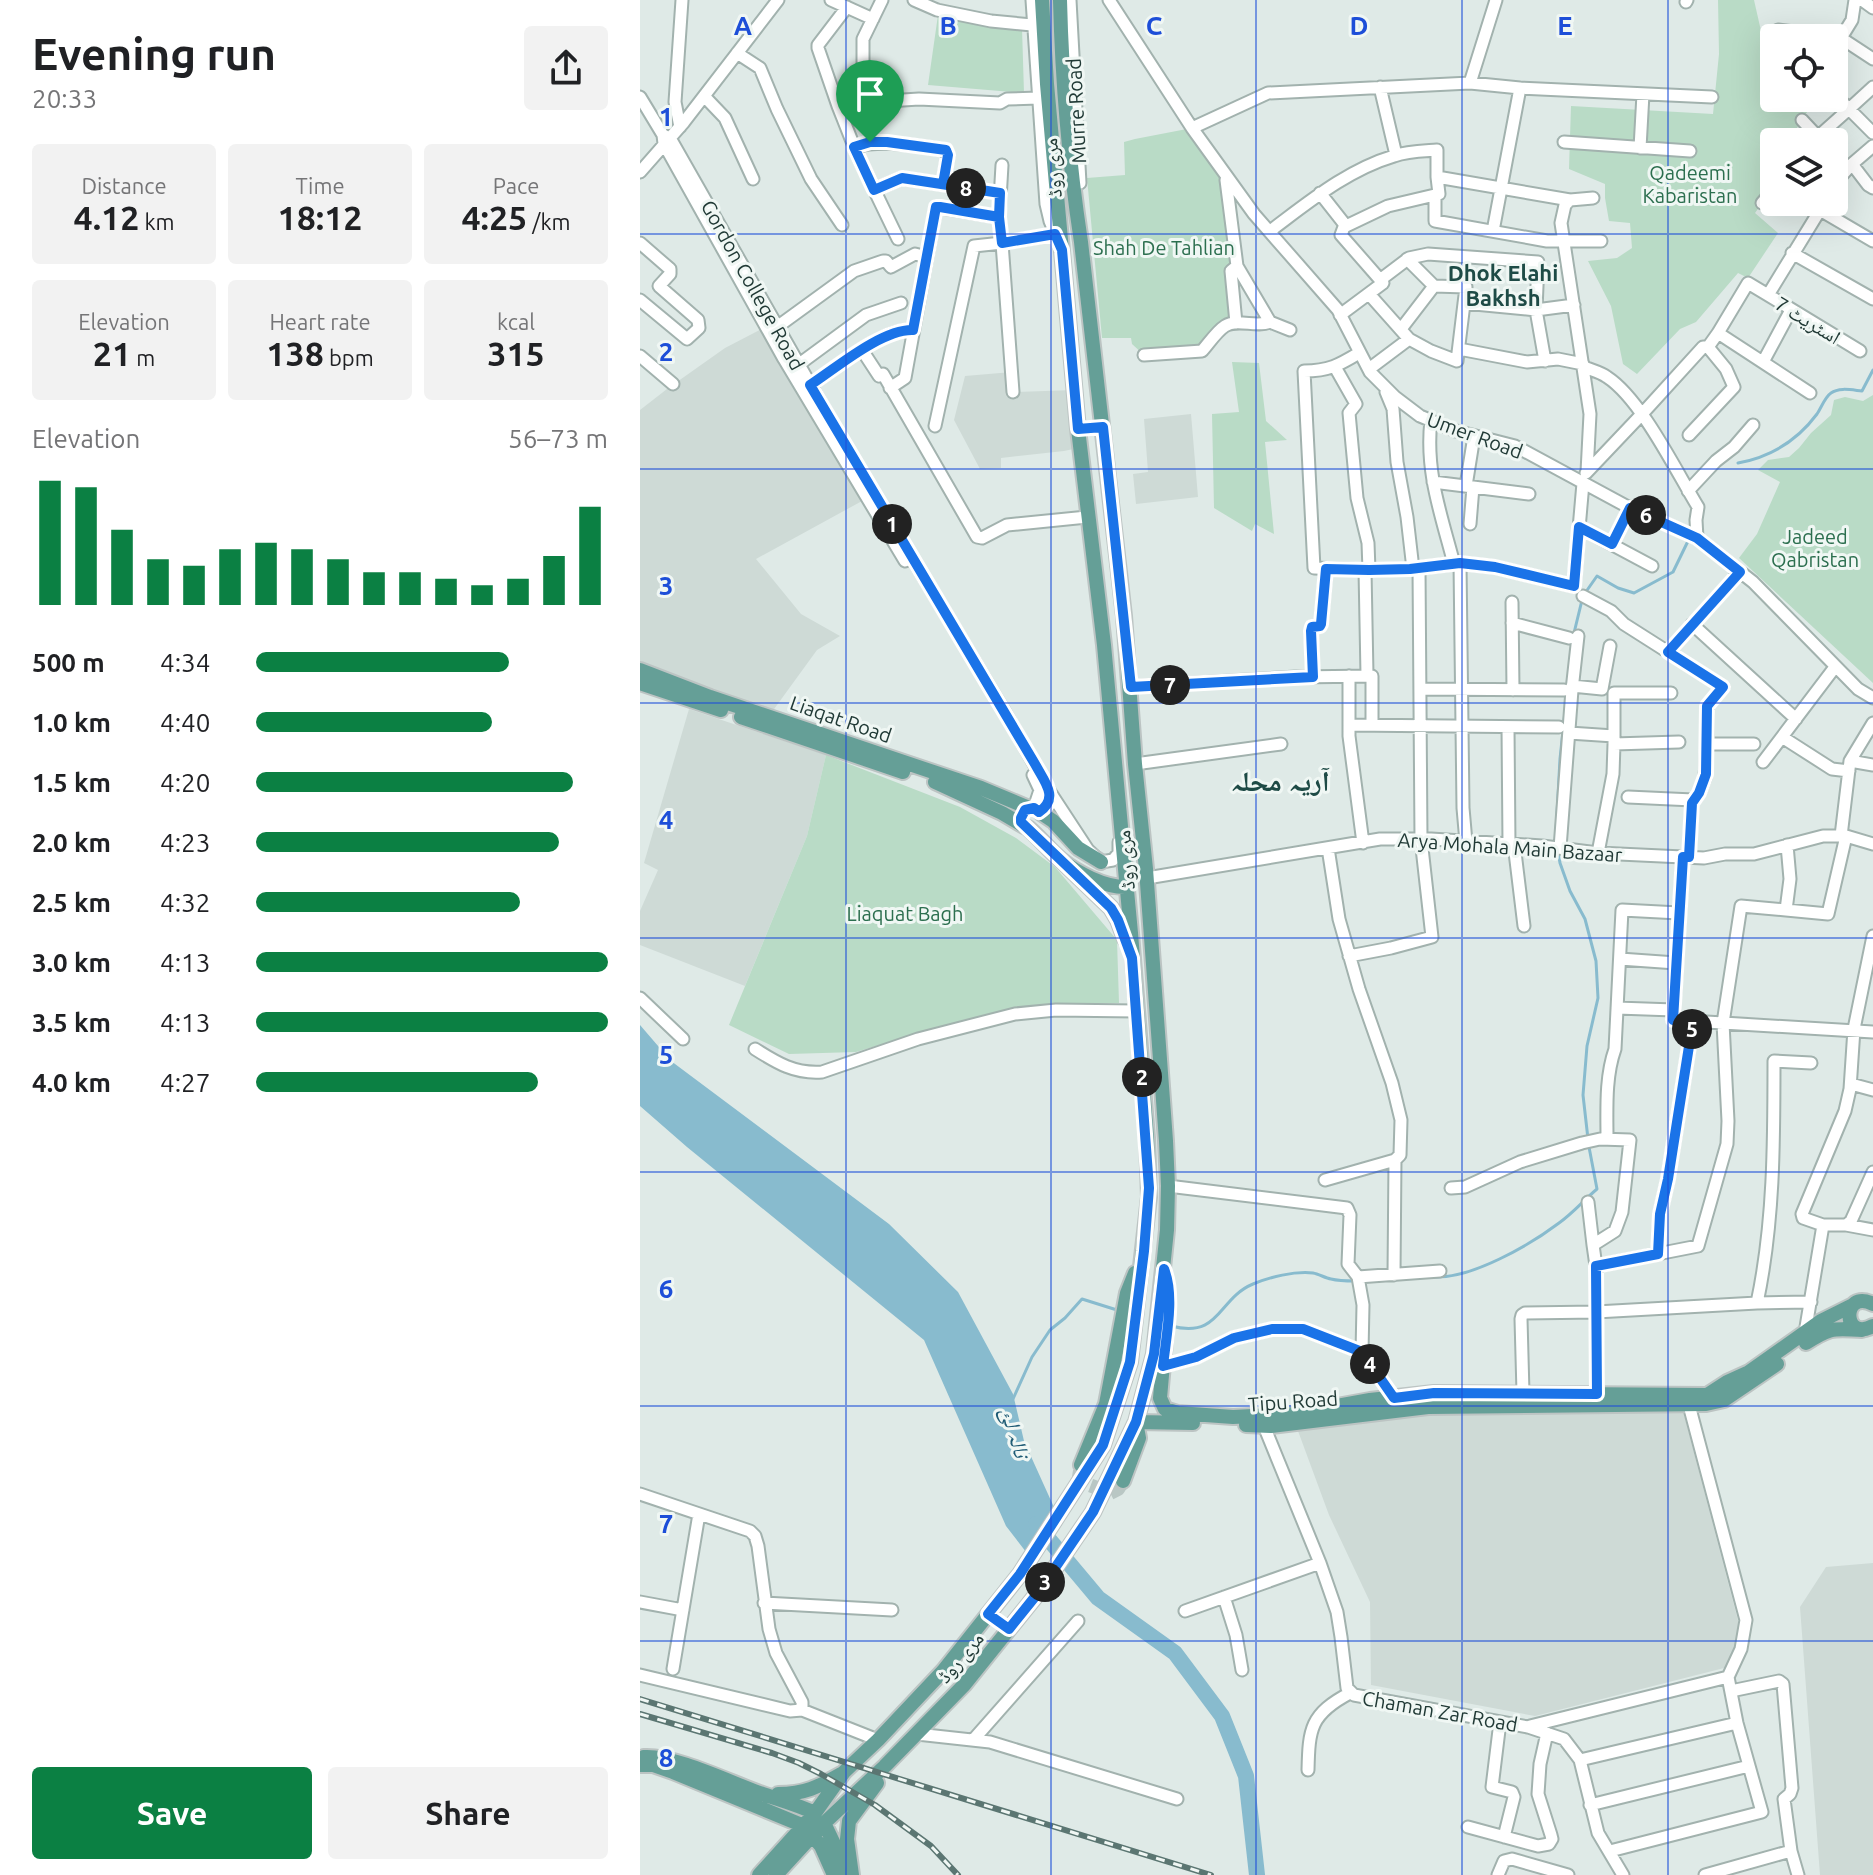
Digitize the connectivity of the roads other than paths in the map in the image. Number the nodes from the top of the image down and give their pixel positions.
1 (682, 0) edge
2 (778, 0) edge
3 (831, 0) edge
4 (882, 0) edge
5 (914, 0) edge
6 (1032, 0) edge
7 (1042, 0) edge
8 (1060, 0) edge
9 (1070, 0) edge
10 (1109, 0) edge
11 (1496, 0) edge
12 (1855, 0) edge
13 (1862, 0) edge
14 (847, 7) junction
15 (1873, 8) edge
16 (873, 19) junction
17 (1032, 25) junction
18 (1848, 27) edge
19 (1848, 43) edge
20 (737, 53) junction
21 (1873, 59) edge
22 (1470, 83) junction
23 (1380, 87) junction
24 (1873, 87) edge
25 (1520, 88) junction
26 (1643, 94) junction
27 (704, 96) junction
28 (640, 97) edge
29 (1712, 97) dead end
30 (1038, 98) junction
31 (1849, 109) junction
32 (1802, 120) dead end
33 (680, 127) junction
34 (1192, 128) junction
35 (1807, 128) edge
36 (1827, 128) edge
37 (1873, 133) edge
38 (666, 139) junction
39 (1564, 142) dead end
40 (1873, 146) edge
41 (854, 147) junction
42 (1640, 148) junction
43 (1690, 151) dead end
44 (1396, 155) junction
45 (1852, 164) junction
46 (1002, 165) dead end
47 (1848, 168) edge
48 (640, 172) edge
49 (1226, 175) junction
50 (1437, 177) junction
51 (753, 179) dead end
52 (943, 184) junction
53 (1501, 188) junction
54 (1873, 188) edge
55 (874, 190) junction
56 (1000, 193) junction
57 (1320, 193) junction
58 (1435, 196) junction
59 (1593, 198) dead end
60 (1570, 200) junction
61 (1816, 216) edge
62 (1837, 216) edge
63 (999, 217) junction
64 (1078, 222) junction
65 (842, 225) dead end
66 (1346, 226) junction
67 (1270, 231) junction
68 (1493, 231) junction
69 (1055, 234) junction
70 (898, 239) dead end
71 (1564, 241) junction
72 (1601, 241) dead end
73 (1873, 241) edge
74 (640, 243) edge
75 (1002, 243) junction
76 (1062, 250) junction
77 (1792, 253) junction
78 (927, 257) junction
79 (1407, 259) junction
80 (1237, 266) junction
81 (1380, 280) junction
82 (1434, 286) junction
83 (1369, 294) junction
84 (1768, 295) junction
85 (1873, 299) edge
86 (640, 300) edge
87 (901, 303) dead end
88 (1464, 303) junction
89 (1574, 305) junction
90 (1536, 310) junction
91 (1791, 310) junction
92 (1340, 315) junction
93 (1270, 322) junction
94 (1236, 323) junction
95 (777, 327) junction
96 (913, 330) junction
97 (1290, 330) dead end
98 (1718, 333) junction
99 (1405, 334) junction
100 (1708, 347) junction
101 (1459, 349) junction
102 (862, 350) junction
103 (1860, 351) dead end
104 (1359, 353) junction
105 (1144, 355) dead end
106 (640, 356) edge
107 (1545, 361) junction
108 (1763, 362) junction
109 (798, 365) junction
110 (1583, 366) junction
111 (1335, 367) junction
112 (1369, 369) junction
113 (673, 384) dead end
114 (1383, 384) junction
115 (810, 385) junction
116 (890, 388) junction
117 (1013, 392) dead end
118 (1810, 393) dead end
119 (1642, 414) junction
120 (1431, 420) junction
121 (1753, 425) dead end
122 (935, 426) dead end
123 (1103, 427) junction
124 (1078, 429) junction
125 (1689, 435) dead end
126 (1474, 436) junction
127 (1583, 478) junction
128 (1433, 482) junction
129 (1470, 486) junction
130 (1688, 491) junction
131 (1529, 494) dead end
132 (1630, 508) junction
133 (1087, 517) junction
134 (1470, 524) dead end
135 (1579, 527) junction
136 (1692, 535) junction
137 (1612, 544) junction
138 (1457, 563) junction
139 (1652, 566) dead end
140 (1416, 568) junction
141 (1326, 569) junction
142 (1367, 570) junction
143 (1740, 572) junction
144 (1583, 596) dead end
145 (1512, 602) dead end
146 (1512, 623) junction
147 (1692, 624) junction
148 (1610, 646) dead end
149 (1668, 652) junction
150 (1835, 667) junction
151 (640, 670) edge
152 (1365, 675) junction
153 (1349, 676) junction
154 (1313, 677) junction
155 (640, 683) edge
156 (1131, 687) junction
157 (1568, 688) junction
158 (1421, 689) junction
159 (1462, 690) junction
160 (1513, 690) junction
161 (1671, 693) dead end
162 (1873, 698) edge
163 (1796, 719) junction
164 (1873, 723) edge
165 (1349, 725) junction
166 (1372, 725) junction
167 (1421, 726) junction
168 (1462, 727) junction
169 (1508, 727) junction
170 (1564, 730) junction
171 (1782, 737) junction
172 (1614, 740) junction
173 (1679, 742) dead end
174 (1281, 744) dead end
175 (1707, 744) junction
176 (1754, 744) dead end
177 (1763, 762) dead end
178 (1135, 764) junction
179 (1873, 765) edge
180 (1849, 766) junction
181 (1050, 792) junction
182 (1628, 797) dead end
183 (1693, 800) junction
184 (1118, 805) junction
185 (1036, 810) junction
186 (1026, 827) junction
187 (1844, 836) junction
188 (1421, 839) junction
189 (1466, 842) junction
190 (1363, 843) junction
191 (1511, 844) junction
192 (1873, 844) edge
193 (1787, 845) junction
194 (1328, 848) junction
195 (1560, 848) junction
196 (1598, 853) junction
197 (1686, 857) junction
198 (1061, 860) junction
199 (1101, 862) junction
200 (1147, 878) junction
201 (1125, 887) junction
202 (1786, 910) junction
203 (1679, 913) junction
204 (1524, 926) dead end
205 (1873, 936) edge
206 (1349, 956) junction
207 (1132, 958) junction
208 (1620, 959) junction
209 (1676, 963) junction
210 (640, 998) edge
211 (1617, 1008) junction
212 (1674, 1010) junction
213 (1136, 1011) junction
214 (1693, 1021) junction
215 (1723, 1023) junction
216 (1854, 1029) junction
217 (1873, 1032) edge
218 (683, 1039) dead end
219 (755, 1049) dead end
220 (1811, 1063) dead end
221 (1851, 1084) junction
222 (1873, 1090) edge
223 (1607, 1139) junction
224 (1395, 1160) junction
225 (1872, 1175) edge
226 (1325, 1180) dead end
227 (1168, 1186) junction
228 (1451, 1188) dead end
229 (1588, 1202) dead end
230 (1823, 1225) junction
231 (1846, 1225) junction
232 (1873, 1230) edge
233 (1593, 1245) junction
234 (1658, 1254) junction
235 (1596, 1266) junction
236 (1440, 1271) dead end
237 (1394, 1275) junction
238 (1358, 1277) junction
239 (1811, 1302) junction
240 (1865, 1302) edge
241 (1757, 1303) junction
242 (1596, 1312) junction
243 (1868, 1328) edge
244 (1127, 1329) junction
245 (1805, 1333) junction
246 (1161, 1337) junction
247 (1362, 1352) junction
248 (1163, 1366) junction
249 (1523, 1393) junction
250 (1597, 1394) junction
251 (1394, 1398) junction
252 (1689, 1405) junction
253 (1136, 1422) junction
254 (1264, 1426) junction
255 (1081, 1465) dead end
256 (1123, 1481) dead end
257 (640, 1494) edge
258 (699, 1514) junction
259 (1320, 1563) junction
260 (1224, 1597) junction
261 (640, 1602) edge
262 (764, 1603) junction
263 (683, 1610) junction
264 (892, 1610) dead end
265 (1185, 1611) dead end
266 (988, 1614) junction
267 (1078, 1621) dead end
268 (1009, 1629) junction
269 (673, 1669) dead end
270 (1242, 1670) dead end
271 (640, 1675) edge
272 (1728, 1677) junction
273 (1731, 1691) junction
274 (1350, 1693) junction
275 (802, 1710) junction
276 (1500, 1722) junction
277 (1737, 1723) junction
278 (1528, 1727) junction
279 (1547, 1733) junction
280 (917, 1734) junction
281 (974, 1739) junction
282 (878, 1740) junction
283 (900, 1750) junction
284 (640, 1758) edge
285 (1580, 1760) junction
286 (640, 1765) edge
287 (1749, 1766) junction
288 (1308, 1770) dead end
289 (844, 1772) junction
290 (762, 1794) junction
291 (1177, 1799) dead end
292 (1590, 1805) junction
293 (820, 1818) junction
294 (1468, 1827) dead end
295 (808, 1831) junction
296 (1504, 1837) junction
297 (1610, 1851) junction
298 (1791, 1851) junction
299 (759, 1875) edge
300 (776, 1875) edge
301 (834, 1875) edge
302 (850, 1875) edge
303 (1498, 1875) edge
304 (1568, 1875) edge
305 (1623, 1875) edge
306 (1705, 1875) edge
307 (1798, 1875) edge

1 - 33 street
2 - 20 street
3 - 14 street
4 - 16 street
5 - 17 street
6 - 17 street, Murre Road
7 - 76 main road, مری روڈ
8 - 64 main road, مری روڈ
9 - 64 street, Murre Road
10 - 34 street, Umer Road
11 - 22 street
12 - 18 street
13 - 15 street
14 - 16 street
14 - 41 street
16 - 30 street
17 - 30 street, Murre Road
19 - 21 street
20 - 27 street
20 - 65 street
22 - 23 street
22 - 25 street
23 - 34 street
23 - 44 street
24 - 31 street
25 - 26 street
25 - 53 street
26 - 29 street
26 - 42 street
27 - 33 street
27 - 51 street
28 - 38 street
30 - 69 street, Murre Road
31 - 36 street
31 - 37 street
32 - 35 street
33 - 38 street
34 - 49 street, Umer Road
38 - 48 street
38 - 95 street, Gordon College Road
38 - 185 street, Gordon College Road
39 - 42 street
40 - 45 street
41 - 52 street
41 - 55 street
42 - 43 street
44 - 50 street
44 - 57 street
45 - 47 street
45 - 54 street
46 - 56 street
49 - 67 street, Umer Road
49 - 80 street
50 - 53 street
50 - 58 street
52 - 55 street
52 - 56 street
53 - 60 street
53 - 68 street
55 - 70 street
56 - 63 street
57 - 66 street
57 - 67 street
58 - 66 street
58 - 68 street
59 - 60 street
60 - 71 street
61 - 77 street, اسٹریٹ 7
62 - 73 street
63 - 75 street
63 - 78 street
64 - 123 main road, مری روڈ
66 - 81 street
67 - 92 street, Umer Road
68 - 71 street
69 - 75 street
69 - 76 street, Murre Road
71 - 72 street
71 - 89 street
74 - 86 street
75 - 117 street
75 - 122 street
76 - 124 main road, مری روڈ
77 - 84 street, اسٹریٹ 7
77 - 85 street
78 - 95 street
78 - 96 street
79 - 81 street
79 - 82 street
79 - 90 street
80 - 93 street
80 - 94 street
81 - 83 street
82 - 88 street
82 - 99 street
83 - 92 street
83 - 99 street
84 - 91 street, اسٹریٹ 7
84 - 98 street
87 - 109 street
88 - 90 street
88 - 101 street
89 - 90 street
89 - 110 street
90 - 107 street
91 - 103 street, اسٹریٹ 7
91 - 108 street
92 - 104 street, Umer Road
93 - 94 street
93 - 97 street
94 - 105 street
95 - 109 street, Gordon College Road
96 - 102 street
96 - 116 street
98 - 100 street
98 - 108 street
99 - 101 street
99 - 112 street
100 - 119 street
100 - 125 street
101 - 107 street
102 - 115 street
102 - 116 street
104 - 111 street
104 - 112 street, Umer Road
106 - 113 street
107 - 110 street
108 - 118 street
109 - 115 street, Gordon College Road
110 - 119 street
110 - 127 street
111 - 141 street
111 - 142 street
112 - 114 street, Umer Road
114 - 120 street, Umer Road
114 - 140 street
115 - 181 street, Gordon College Road
116 - 133 street
119 - 127 street
119 - 130 street
120 - 126 street, Umer Road
120 - 128 street
121 - 130 street
123 - 124 main road
123 - 156 main road, مری روڈ
124 - 133 main road, مری روڈ
126 - 127 street, Umer Road
126 - 129 street
127 - 132 street, Umer Road
127 - 135 street
128 - 129 street
128 - 138 street
129 - 131 street
129 - 134 street
130 - 136 street
132 - 136 street, Umer Road
132 - 137 street
133 - 184 main road, مری روڈ
135 - 137 street
135 - 138 street
136 - 143 street, Umer Road
137 - 139 street
138 - 140 street
138 - 159 street
140 - 142 street
140 - 158 street
141 - 142 street
141 - 154 street
142 - 152 street
143 - 147 street
143 - 150 street, Umer Road
144 - 149 street
145 - 146 street
146 - 157 street
146 - 160 street
147 - 149 street
147 - 163 street
148 - 157 street
149 - 175 street
150 - 162 street, Umer Road
150 - 163 street
151 - 185 main road, Liaqat Road
152 - 153 street
152 - 166 street
153 - 154 street
153 - 165 street
154 - 156 street
155 - 186 main road, Liaqat Road
156 - 178 main road, مری روڈ
157 - 160 street
157 - 170 street
158 - 159 street
158 - 167 street
159 - 160 street
159 - 168 street
161 - 172 street
163 - 171 street
164 - 180 street
165 - 166 street
165 - 190 street
166 - 167 street
167 - 168 street
167 - 188 street
168 - 169 street
168 - 189 street
169 - 170 street
169 - 191 street
170 - 172 street
170 - 195 street
171 - 177 street
171 - 180 street
172 - 173 street
172 - 196 street
174 - 178 street
175 - 176 street
175 - 183 street
178 - 200 main road, مری روڈ
179 - 180 street
180 - 187 street
181 - 185 street
181 - 199 street, Gordon College Road
182 - 183 street
183 - 197 street
184 - 199 street
184 - 201 main road, مری روڈ
185 - 186 main road
185 - 199 main road, Liaqat Road
186 - 198 main road, Liaqat Road
187 - 192 street, Arya Mohala Main Bazaar
187 - 193 street, Arya Mohala Main Bazaar
187 - 202 street
188 - 189 street, Arya Mohala Main Bazaar
188 - 190 street, Arya Mohala Main Bazaar
188 - 206 street
189 - 191 street, Arya Mohala Main Bazaar
190 - 194 street, Arya Mohala Main Bazaar
191 - 195 street, Arya Mohala Main Bazaar
191 - 204 street
193 - 197 street, Arya Mohala Main Bazaar
193 - 202 street
194 - 200 street, Arya Mohala Main Bazaar
194 - 206 street
195 - 196 street, Arya Mohala Main Bazaar
196 - 197 street, Arya Mohala Main Bazaar
197 - 203 street
198 - 201 main road, Liaqat Road
198 - 207 main road
200 - 227 main road, مری روڈ
201 - 207 main road, مری روڈ
202 - 215 street
203 - 208 street
203 - 209 street
205 - 216 street
206 - 224 street
207 - 213 main road, مری روڈ
208 - 209 street
208 - 211 street
209 - 212 street
210 - 218 street
211 - 212 street
211 - 223 street
212 - 214 street
213 - 219 street
213 - 244 main road, مری روڈ
214 - 215 street
214 - 234 street
215 - 216 street
215 - 234 street
216 - 217 street
216 - 221 street
220 - 241 street
221 - 222 street
221 - 230 street
223 - 228 street
223 - 233 street
224 - 226 street
224 - 237 street
225 - 231 street
227 - 238 street
227 - 246 main road, مری روڈ
229 - 233 street
230 - 231 street
230 - 239 street
231 - 232 street
233 - 235 street
234 - 235 street
235 - 242 street
236 - 237 street
237 - 238 street
238 - 247 street
239 - 241 street
239 - 245 street
240 - 243 main road
240 - 245 main road
241 - 242 street
242 - 249 street
242 - 250 street
243 - 252 main road, Tipu Road
244 - 255 main road
244 - 266 main road, مری روڈ
245 - 250 main road
246 - 248 main road
246 - 253 main road, مری روڈ
247 - 248 street
247 - 251 street
248 - 251 main road
249 - 250 main road
249 - 251 main road
252 - 254 main road, Tipu Road
252 - 272 street
253 - 254 main road, Tipu Road
253 - 256 main road
253 - 268 main road, مری روڈ
254 - 259 street, Chaman Zar Road
257 - 258 street
258 - 262 street
258 - 263 street
259 - 260 street
259 - 274 street, Chaman Zar Road
260 - 265 street
260 - 270 street
261 - 263 street
262 - 264 street
262 - 275 street
263 - 269 street
266 - 268 main road
266 - 282 main road, مری روڈ
267 - 281 street
268 - 280 main road, مری روڈ
271 - 275 street
272 - 273 street
272 - 278 street
273 - 277 street
273 - 298 street
274 - 276 street, Chaman Zar Road
274 - 288 street
275 - 282 street
276 - 278 street, Chaman Zar Road
276 - 296 street
277 - 285 street
277 - 287 street
278 - 279 street, Chaman Zar Road
279 - 285 street, Chaman Zar Road
279 - 296 street
280 - 281 street
280 - 283 main road, مری روڈ
281 - 291 street
282 - 289 main road, مری روڈ
283 - 293 main road, مری روڈ
283 - 302 main road
284 - 290 main road
285 - 292 street
286 - 295 main road
287 - 292 street
287 - 297 street
289 - 290 main road
289 - 293 main road, مری روڈ
290 - 293 main road
292 - 297 street
293 - 295 main road, مری روڈ
293 - 302 main road
294 - 296 street
295 - 299 main road, مری روڈ
295 - 300 main road, مری روڈ
295 - 301 main road
297 - 305 street
298 - 306 street
298 - 307 street
303 - 304 street

